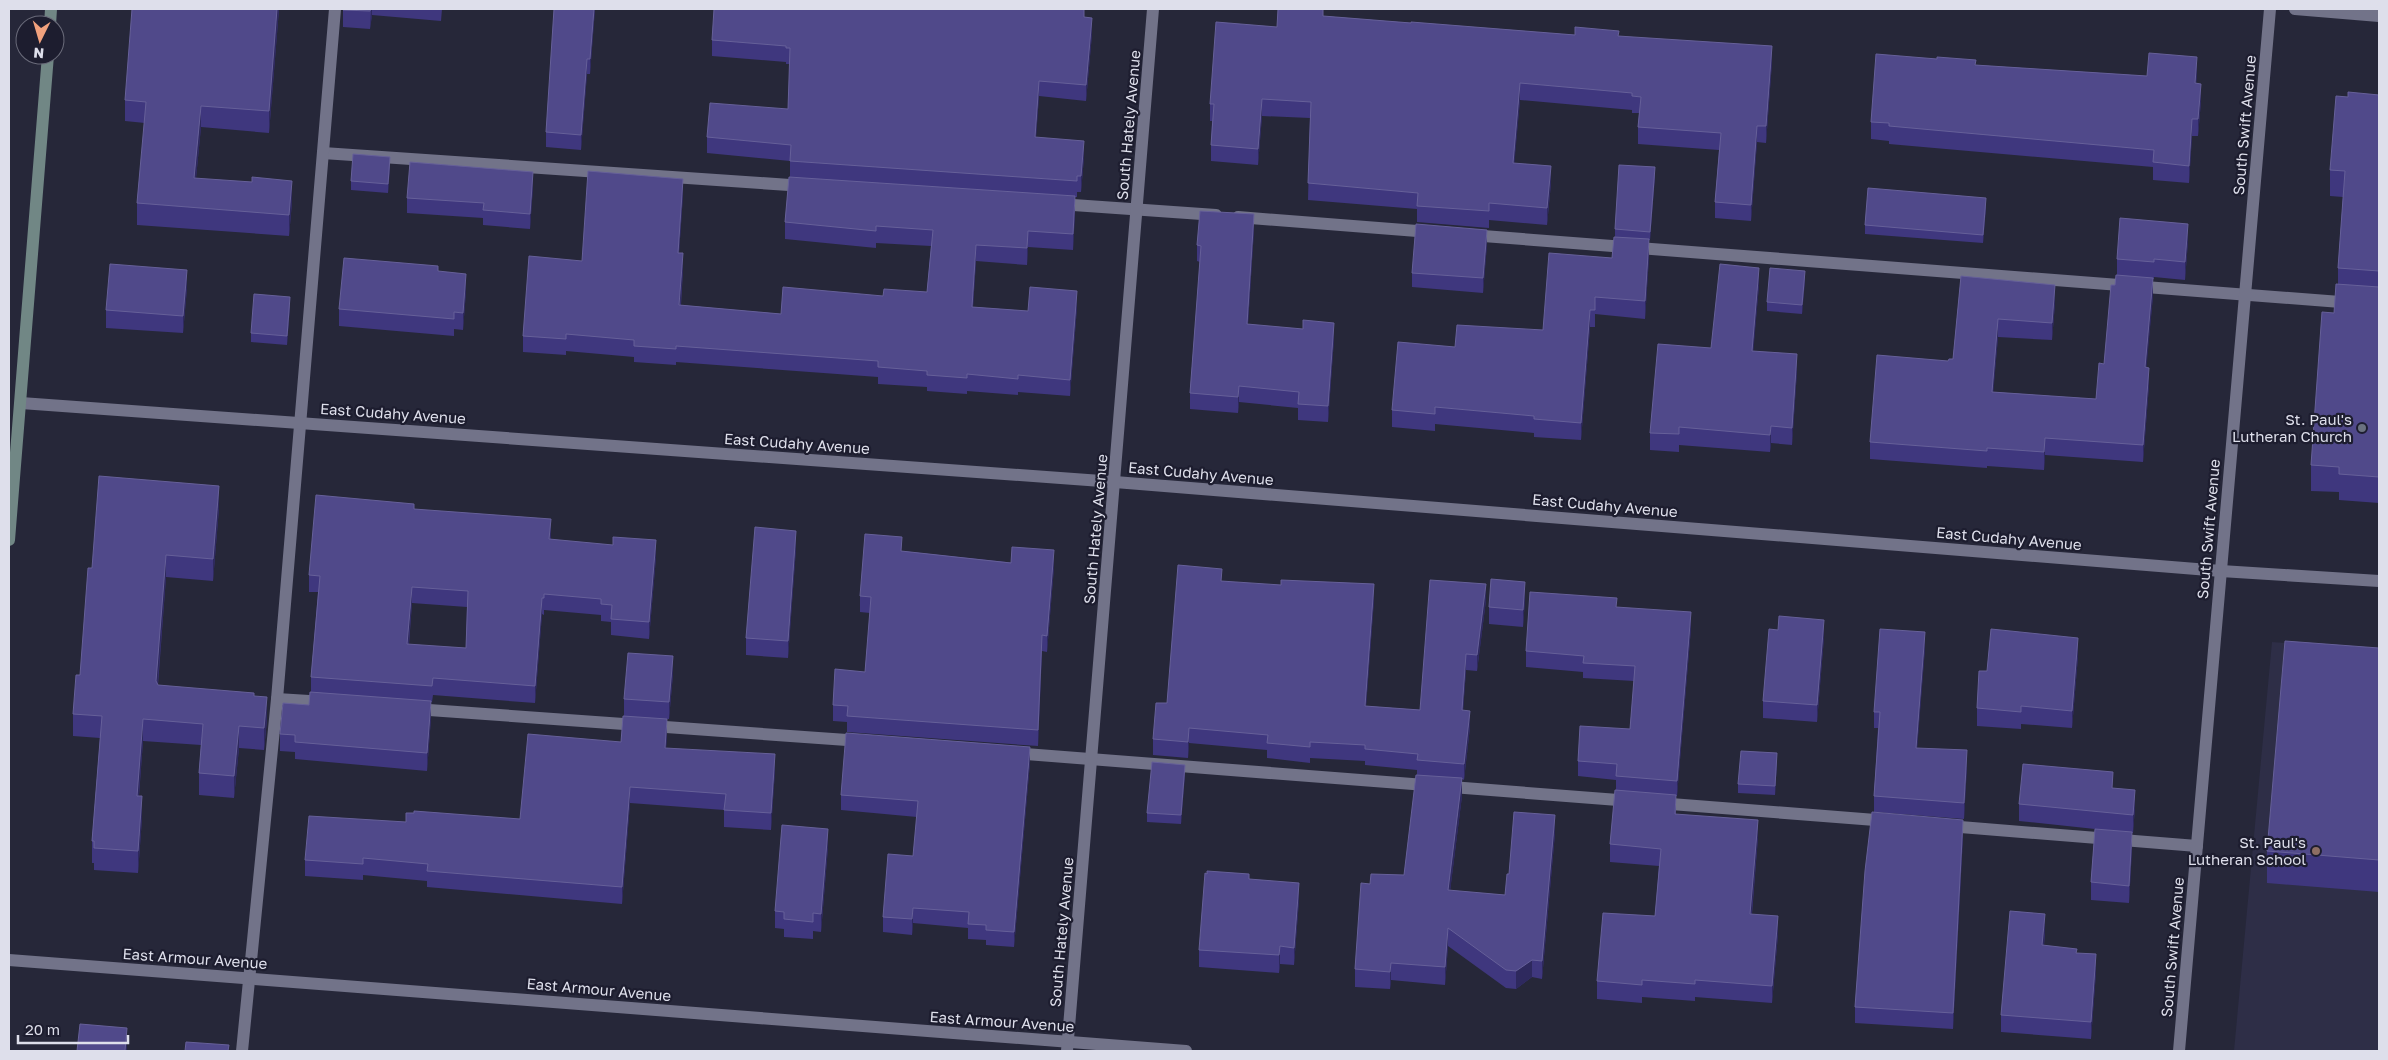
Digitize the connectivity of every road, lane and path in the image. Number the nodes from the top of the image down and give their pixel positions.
1 (335, 9) edge
2 (1154, 9) edge
3 (2270, 9) edge
4 (2295, 9) edge
5 (2379, 16) edge
6 (47, 65) edge
7 (323, 153) junction
8 (821, 187) edge
9 (1050, 203) edge
10 (1138, 209) junction
11 (2245, 295) junction
12 (2379, 305) edge
13 (20, 402) junction
14 (300, 423) junction
15 (1115, 482) junction
16 (9, 540) edge
17 (2221, 571) junction
18 (2379, 581) edge
19 (277, 699) junction
20 (337, 703) edge
21 (406, 708) edge
22 (875, 742) edge
23 (1005, 752) edge
24 (1092, 758) junction
25 (1902, 822) edge
26 (1932, 825) edge
27 (2197, 846) junction
28 (9, 960) edge
29 (248, 978) junction
30 (1067, 1047) edge
31 (242, 1051) edge
32 (1186, 1051) edge
33 (2179, 1051) edge

1 - 7 street
2 - 10 street, South Hately Avenue
3 - 11 street, South Swift Avenue
4 - 5 street
6 - 13 main road
7 - 8 street
7 - 14 street
9 - 10 street
10 - 11 street
10 - 15 street, South Hately Avenue
11 - 12 street
11 - 17 street, South Swift Avenue
13 - 14 street, East Cudahy Avenue
13 - 16 main road
14 - 15 street, East Cudahy Avenue
14 - 19 street
15 - 17 street, East Cudahy Avenue
15 - 24 street, South Hately Avenue
17 - 18 street, East Cudahy Avenue
17 - 27 street, South Swift Avenue
19 - 20 street
19 - 29 street
21 - 22 street
23 - 24 street
24 - 25 street
24 - 30 street, South Hately Avenue
26 - 27 street
27 - 33 street, South Swift Avenue
28 - 29 street, East Armour Avenue
29 - 30 street, East Armour Avenue
29 - 31 street
30 - 32 street, East Armour Avenue

